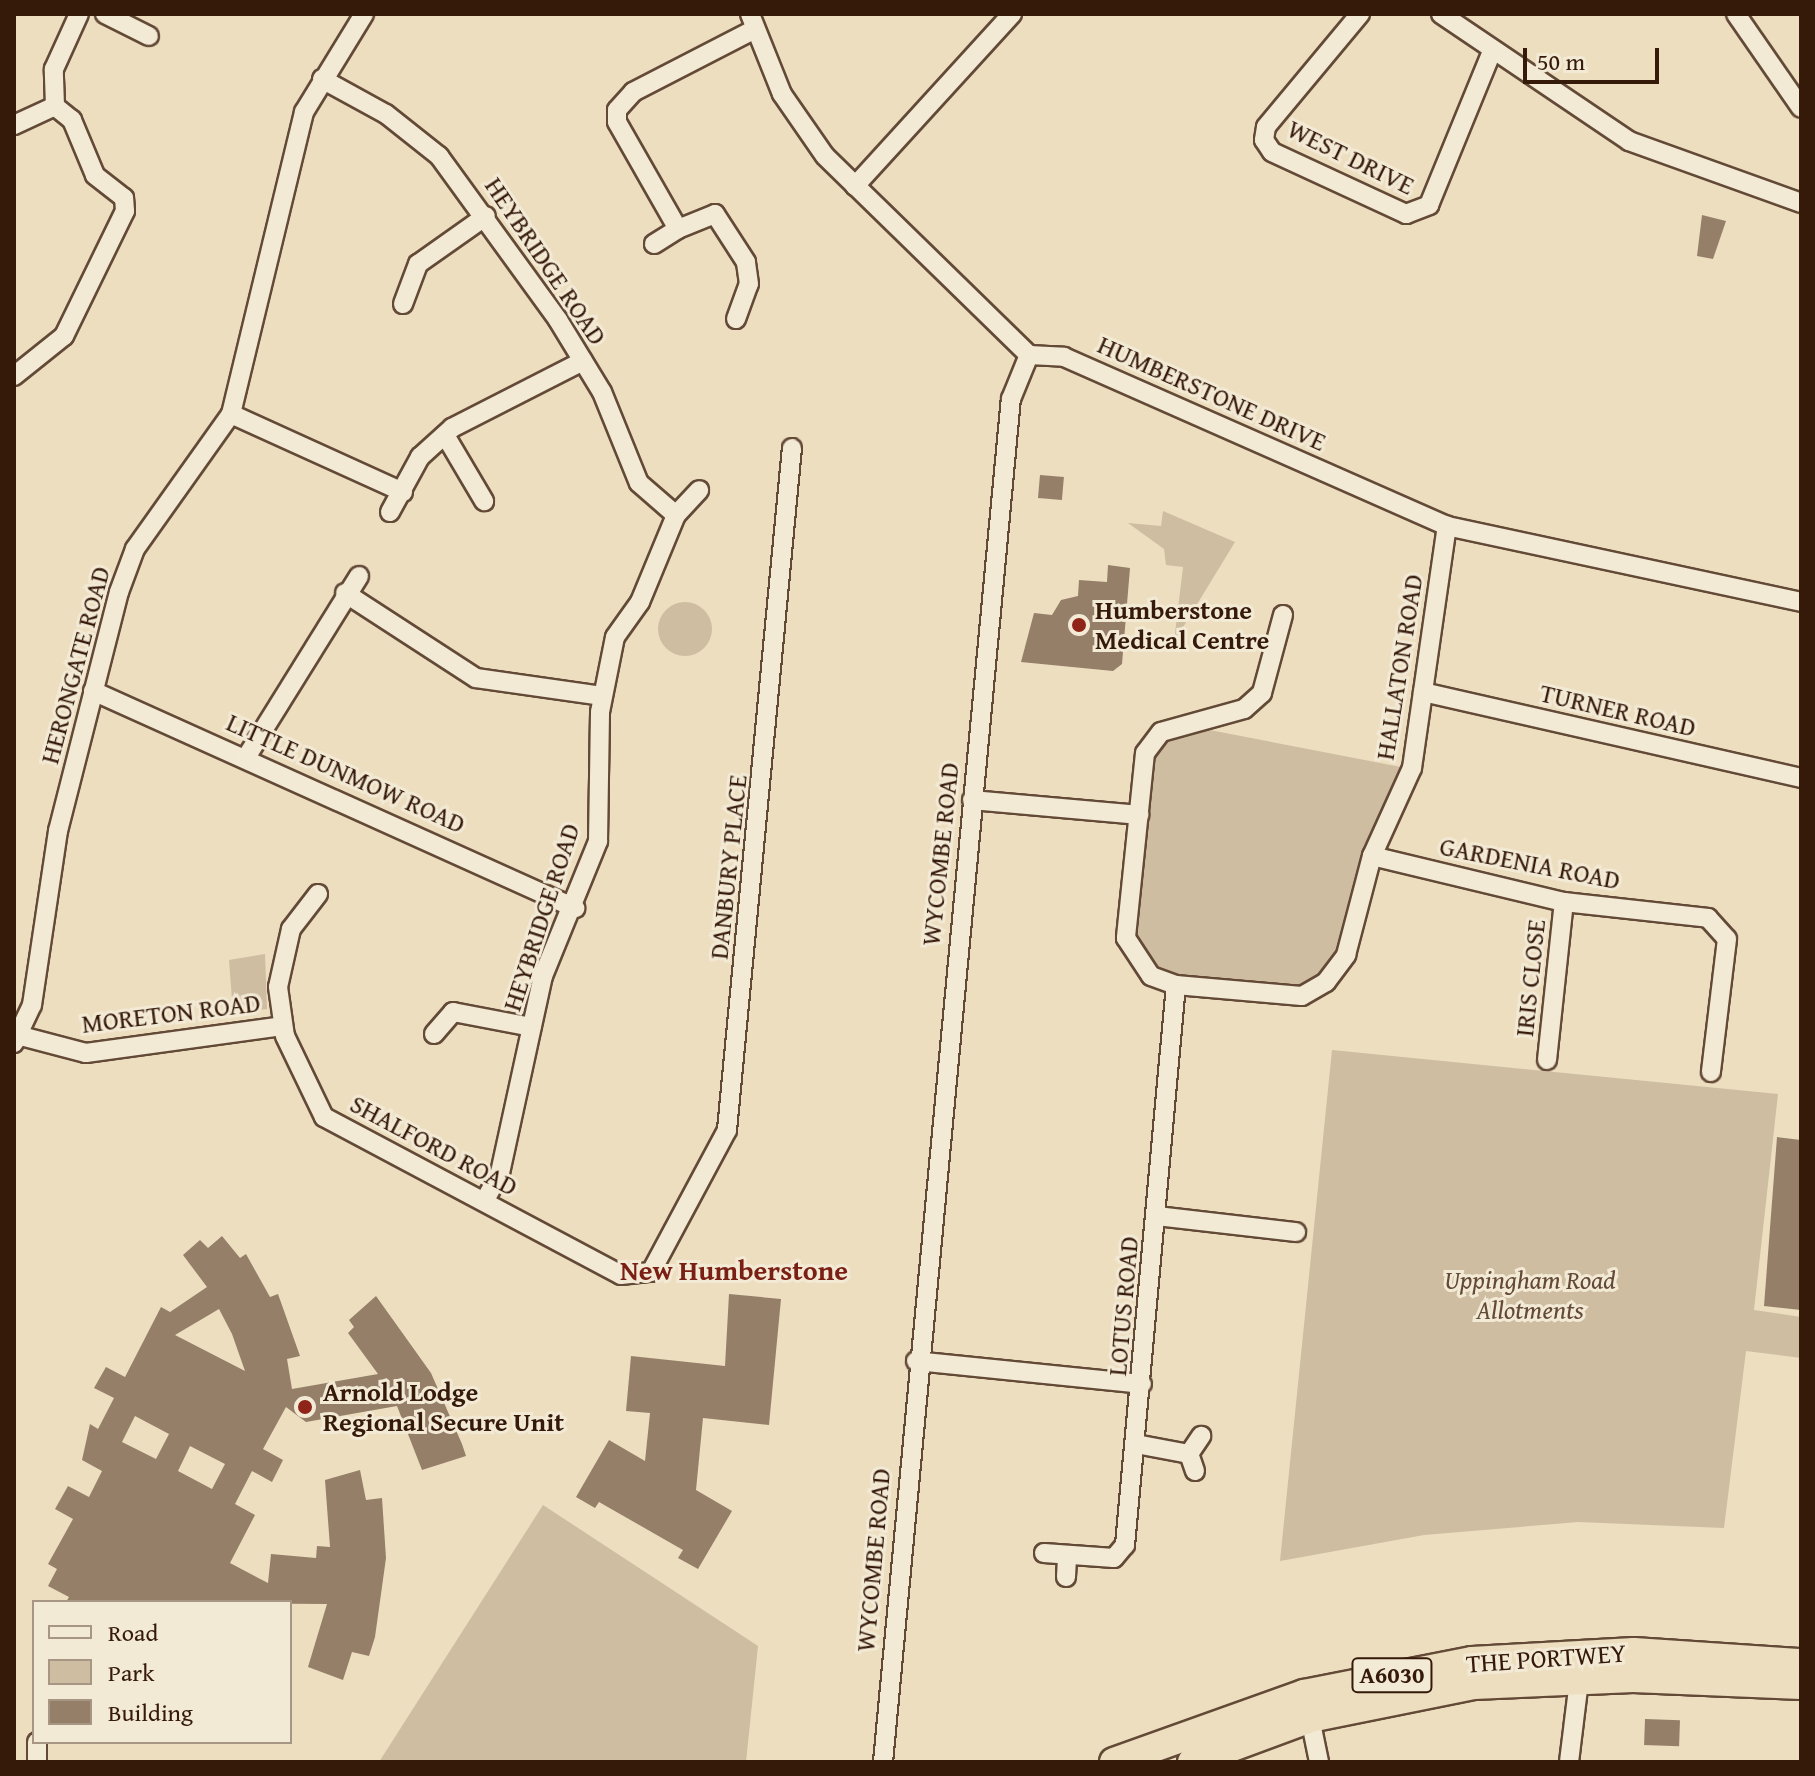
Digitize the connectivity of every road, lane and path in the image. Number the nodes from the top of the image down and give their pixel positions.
1 (79, 14) edge
2 (105, 14) edge
3 (364, 14) edge
4 (1360, 14) edge
5 (1441, 14) edge
6 (1736, 14) edge
7 (1005, 17) edge
8 (753, 22) edge
9 (149, 36) dead end
10 (1491, 54) junction
11 (322, 79) junction
12 (55, 106) junction
13 (1801, 108) edge
14 (14, 125) edge
15 (855, 186) junction
16 (1801, 203) edge
17 (486, 216) junction
18 (678, 229) junction
19 (654, 244) dead end
20 (403, 304) dead end
21 (736, 319) dead end
22 (1029, 355) junction
23 (583, 361) junction
24 (14, 376) edge
25 (231, 414) junction
26 (445, 435) junction
27 (792, 448) dead end
28 (699, 490) dead end
29 (403, 492) junction
30 (484, 501) dead end
31 (390, 512) dead end
32 (676, 515) junction
33 (1447, 526) junction
34 (359, 576) dead end
35 (345, 593) junction
36 (1801, 602) edge
37 (1283, 615) dead end
38 (93, 691) junction
39 (1423, 692) junction
40 (602, 696) junction
41 (247, 756) junction
42 (1801, 778) edge
43 (972, 800) junction
44 (1139, 815) junction
45 (1372, 856) junction
46 (318, 894) dead end
47 (1564, 902) junction
48 (575, 908) junction
49 (1176, 985) junction
50 (282, 1026) junction
51 (532, 1027) junction
52 (434, 1034) dead end
53 (18, 1039) edge
54 (1547, 1060) dead end
55 (1711, 1072) dead end
56 (485, 1200) junction
57 (1157, 1216) junction
58 (1266, 1228) junction
59 (1296, 1232) dead end
60 (1265, 1248) dead end
61 (651, 1272) joint
62 (916, 1361) junction
63 (1142, 1384) junction
64 (1201, 1436) dead end
65 (1136, 1444) junction
66 (1044, 1553) dead end
67 (1067, 1555) junction
68 (1066, 1577) dead end
69 (1801, 1663) edge
70 (1580, 1668) junction
71 (1801, 1685) edge
72 (1310, 1718) junction
73 (1128, 1759) edge
74 (883, 1762) edge
75 (1192, 1762) edge
76 (1319, 1762) edge
77 (1569, 1762) edge

1 - 12 street
2 - 9 street
3 - 11 street, HERONGATE ROAD
4 - 10 street, WEST DRIVE
5 - 10 street
6 - 13 street
7 - 15 street
8 - 15 street
8 - 18 street
10 - 16 street
11 - 17 street, HEYBRIDGE ROAD
11 - 25 street, HERONGATE ROAD
12 - 14 street
12 - 24 street
15 - 22 street
17 - 20 street
17 - 23 street, HEYBRIDGE ROAD
18 - 19 street
18 - 21 street
22 - 33 street, HUMBERSTONE DRIVE
22 - 43 street, WYCOMBE ROAD
23 - 26 street
23 - 32 street, HEYBRIDGE ROAD
25 - 29 street
25 - 38 street, HERONGATE ROAD
26 - 29 street
26 - 30 street
27 - 61 street, DANBURY PLACE
28 - 32 street, HEYBRIDGE ROAD
29 - 31 street
32 - 40 street, HEYBRIDGE ROAD
33 - 36 street, HUMBERSTONE DRIVE
33 - 39 street, HALLATON ROAD
34 - 35 street
35 - 40 street
35 - 41 street
37 - 44 street, HALLATON ROAD
38 - 41 street, LITTLE DUNMOW ROAD
38 - 53 street, HERONGATE ROAD
39 - 42 street, TURNER ROAD
39 - 45 street, HALLATON ROAD
40 - 48 street, HEYBRIDGE ROAD
41 - 48 street, LITTLE DUNMOW ROAD
43 - 44 street
43 - 62 street, WYCOMBE ROAD
44 - 49 street, HALLATON ROAD
45 - 47 street, GARDENIA ROAD
45 - 49 street, HALLATON ROAD
46 - 50 street, SHALFORD ROAD
47 - 54 street, IRIS CLOSE
47 - 55 street, GARDENIA ROAD
48 - 51 street, HEYBRIDGE ROAD
49 - 57 street, LOTUS ROAD
50 - 53 street, MORETON ROAD
50 - 56 street, SHALFORD ROAD
51 - 52 street
51 - 56 street, HEYBRIDGE ROAD
56 - 61 street, SHALFORD ROAD
57 - 58 street
57 - 63 street, LOTUS ROAD
58 - 59 street
58 - 60 street
62 - 63 street
62 - 74 street, WYCOMBE ROAD
63 - 65 street, LOTUS ROAD
64 - 65 street
65 - 67 street, LOTUS ROAD
66 - 67 street, LOTUS ROAD
67 - 68 street
69 - 70 highway, THE PORTWEY / A6030
70 - 71 highway, THE PORTWEY
70 - 72 highway, THE PORTWEY
70 - 73 highway, THE PORTWEY / A6030
70 - 77 street
72 - 75 highway, THE PORTWEY
72 - 76 street

